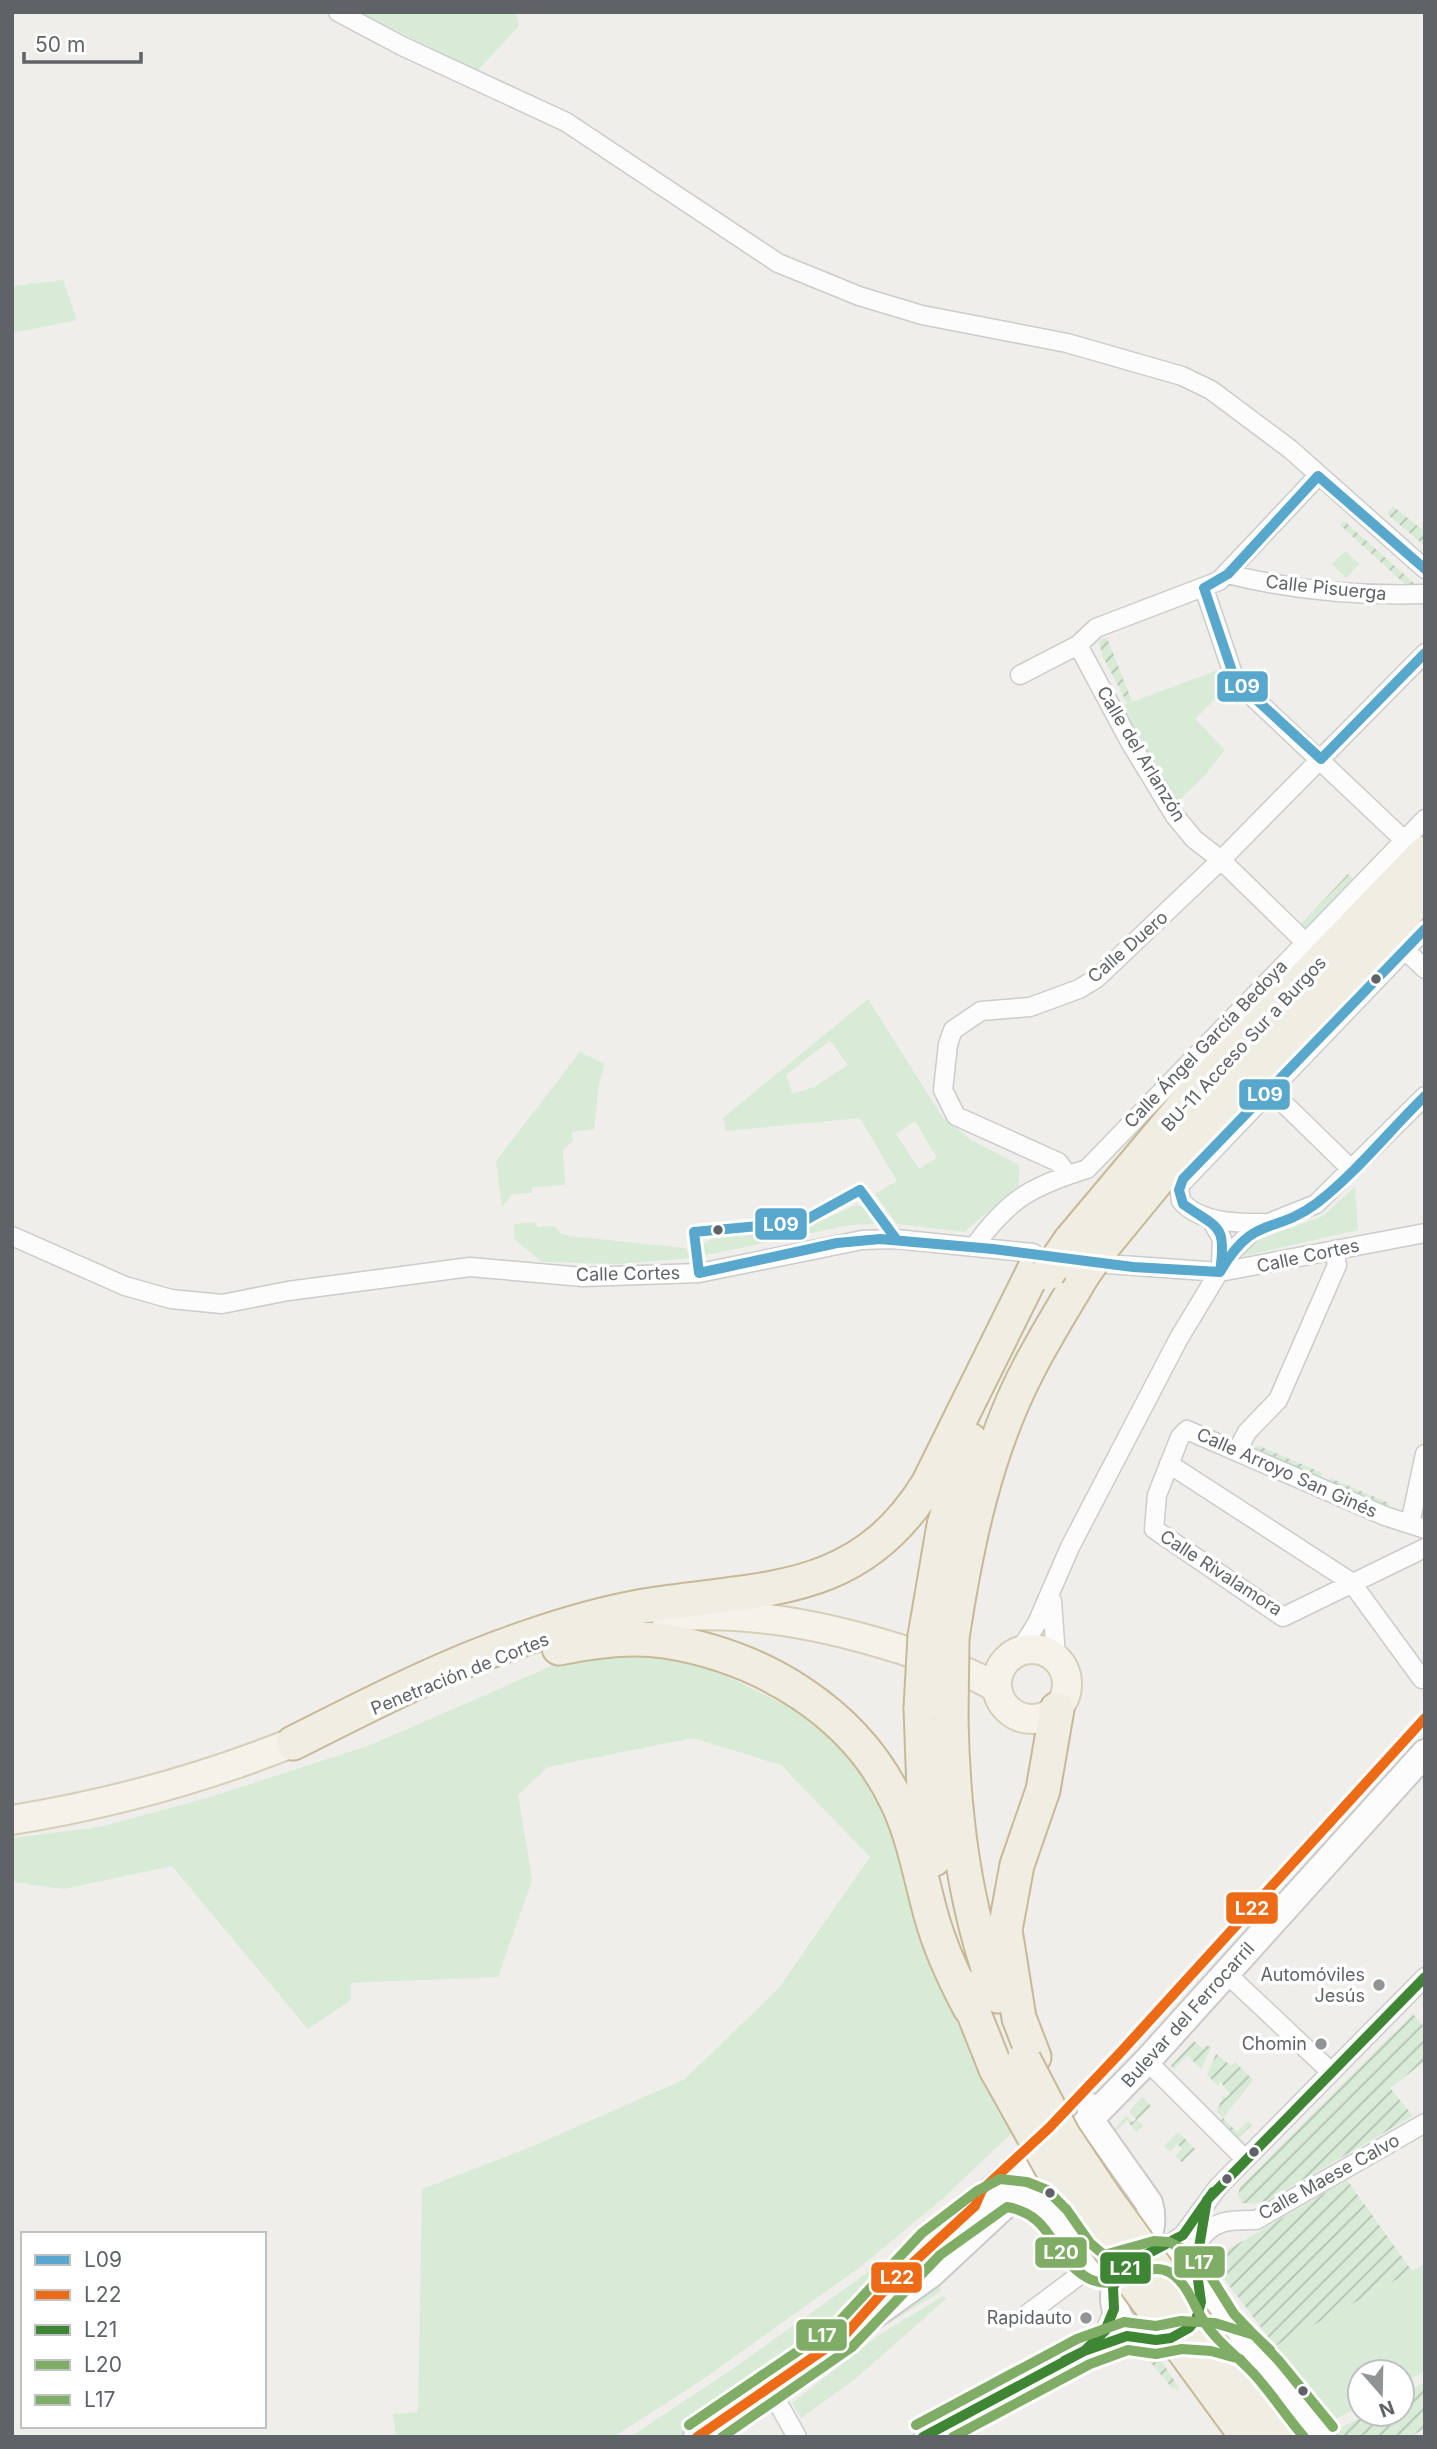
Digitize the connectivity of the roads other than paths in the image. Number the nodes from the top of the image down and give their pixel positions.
1 (338, 12) edge
2 (1318, 476) junction
3 (1425, 569) edge
4 (1227, 574) junction
5 (1204, 588) junction
6 (1425, 594) edge
7 (1079, 645) junction
8 (1425, 653) edge
9 (1020, 674) dead end
10 (1321, 759) junction
11 (1425, 819) edge
12 (1414, 846) edge
13 (1221, 860) junction
14 (1425, 892) edge
15 (1425, 929) edge
16 (1305, 942) junction
17 (1405, 950) junction
18 (1425, 969) edge
19 (1270, 1090) junction
20 (1425, 1096) edge
21 (1351, 1169) junction
22 (1068, 1175) junction
23 (1210, 1218) junction
24 (1266, 1223) junction
25 (1425, 1233) edge
26 (12, 1236) edge
27 (974, 1247) junction
28 (1334, 1250) junction
29 (1066, 1258) junction
30 (1220, 1272) junction
31 (1237, 1451) junction
32 (1425, 1454) edge
33 (1169, 1464) junction
34 (1418, 1527) edge
35 (1425, 1548) edge
36 (1351, 1582) junction
37 (1052, 1594) junction
38 (945, 1647) junction
39 (1056, 1657) junction
40 (1006, 1668) junction
41 (1422, 1679) dead end
42 (1057, 1709) junction
43 (936, 1713) junction
44 (1425, 1730) edge
45 (293, 1743) junction
46 (1425, 1753) edge
47 (12, 1820) edge
48 (1226, 1973) junction
49 (1425, 1977) edge
50 (1178, 2001) junction
51 (970, 2008) junction
52 (1018, 2062) junction
53 (1152, 2066) junction
54 (1331, 2072) junction
55 (1091, 2121) junction
56 (1425, 2123) edge
57 (1245, 2159) junction
58 (1017, 2194) junction
59 (1207, 2200) junction
60 (1198, 2242) junction
61 (931, 2244) junction
62 (1137, 2259) junction
63 (1093, 2265) junction
64 (1198, 2284) junction
65 (1114, 2309) junction
66 (1026, 2315) dead end
67 (1136, 2335) junction
68 (1181, 2335) junction
69 (844, 2336) junction
70 (1247, 2347) junction
71 (1084, 2351) junction
72 (770, 2389) junction
73 (1321, 2435) edge
74 (697, 2437) edge
75 (797, 2437) edge
76 (923, 2437) edge
77 (1247, 2437) edge
78 (1278, 2437) edge

1 - 2 street
2 - 3 street
2 - 4 street
4 - 5 street
4 - 6 street, Calle Pisuerga
5 - 7 street
5 - 10 street
7 - 9 street
7 - 13 street, Calle del Arlanzón
8 - 10 street, Calle Duero
10 - 12 street
10 - 13 street, Calle Duero
11 - 12 street, Calle Ángel García Bedoya
12 - 16 street, Calle Ángel García Bedoya
12 - 29 highway, BU-11 Acceso Sur a Burgos
13 - 16 street, Calle del Arlanzón
13 - 22 street, Calle Duero
14 - 29 highway, BU-11 Acceso Sur a Burgos
15 - 17 street
16 - 22 street, Calle Ángel García Bedoya
17 - 18 street
17 - 19 street
19 - 21 street
19 - 23 street
20 - 21 street
21 - 24 street
22 - 27 street, Calle Ángel García Bedoya
23 - 24 street
23 - 30 street
24 - 30 street
25 - 28 street, Calle Cortes
26 - 27 street, Calle Cortes
27 - 29 street, Calle Cortes
28 - 30 street, Calle Cortes
28 - 31 street
29 - 30 street, Calle Cortes
29 - 38 highway, BU-11 Acceso Sur a Burgos
29 - 45 highway
30 - 37 street
31 - 33 street, Calle Arroyo San Ginés
31 - 34 street, Calle Arroyo San Ginés
32 - 34 street
33 - 36 street
33 - 36 street, Calle Rivalamora
35 - 36 street, Calle Rivalamora
36 - 41 street
37 - 39 street
37 - 40 street
38 - 40 main road, Penetración de Cortes
38 - 43 highway, BU-11 Acceso Sur a Burgos, bridge
38 - 45 main road, Penetración de Cortes
39 - 40 main road
39 - 42 main road
40 - 42 main road
42 - 52 highway
43 - 51 highway
43 - 52 highway
44 - 50 main road, Bulevar del Ferrocarril
45 - 47 main road, Penetración de Cortes
45 - 51 highway
46 - 48 main road, Bulevar del Ferrocarril
48 - 53 main road, Bulevar del Ferrocarril
48 - 54 street
49 - 54 street
50 - 55 main road, Bulevar del Ferrocarril
50 - 61 main road, Bulevar del Ferrocarril
51 - 52 highway
52 - 77 highway, bridge
52 - 78 highway, bridge
53 - 55 main road, Bulevar del Ferrocarril
53 - 57 street
54 - 57 street
55 - 58 main road, Bulevar del Ferrocarril
55 - 62 main road
56 - 60 street, Calle Maese Calvo
57 - 59 street
58 - 61 main road
58 - 63 main road
58 - 69 main road, Bulevar del Ferrocarril
59 - 60 street
59 - 62 street
60 - 64 street
61 - 69 main road, Bulevar del Ferrocarril
62 - 63 main road
62 - 64 main road
62 - 65 main road
63 - 66 street
64 - 68 main road
64 - 70 main road
65 - 67 main road
65 - 71 street
67 - 68 main road
67 - 71 street
68 - 70 main road
69 - 72 main road, Bulevar del Ferrocarril
70 - 73 main road
71 - 76 street
72 - 74 main road, Bulevar del Ferrocarril
72 - 75 street

